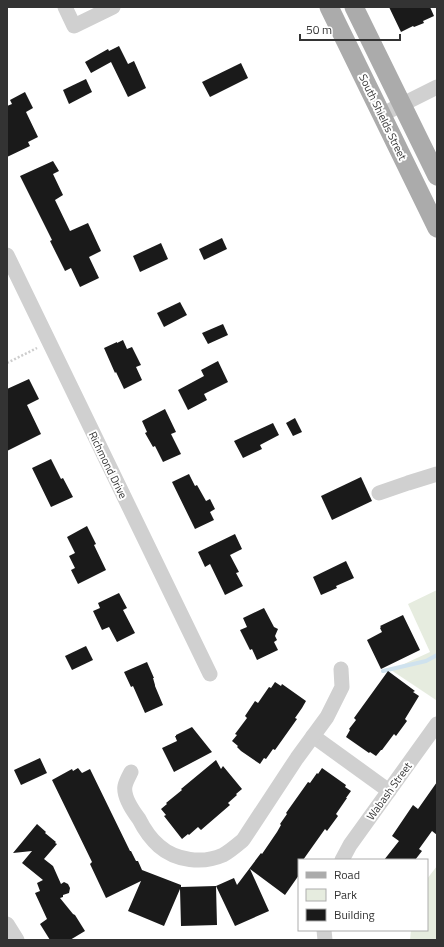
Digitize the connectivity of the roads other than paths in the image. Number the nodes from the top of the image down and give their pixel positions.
1 (65, 7) edge
2 (329, 7) edge
3 (354, 7) edge
4 (107, 8) edge
5 (437, 87) edge
6 (402, 105) junction
7 (381, 116) junction
8 (437, 176) edge
9 (437, 228) edge
10 (7, 256) edge
11 (437, 474) edge
12 (379, 493) dead end
13 (341, 669) dead end
14 (210, 674) dead end
15 (437, 724) edge
16 (313, 736) junction
17 (131, 772) dead end
18 (389, 791) junction
19 (343, 859) edge
20 (7, 924) edge
21 (17, 940) edge

1 - 4 street
2 - 7 main road, South Shields Street
3 - 6 main road, South Shields Street
5 - 6 street
6 - 7 street
6 - 8 main road, South Shields Street
7 - 9 main road, South Shields Street
10 - 14 street, Richmond Drive
11 - 12 street
13 - 16 street
15 - 18 street, Wabash Street
16 - 17 street
16 - 18 street
18 - 19 street, Wabash Street
20 - 21 street

